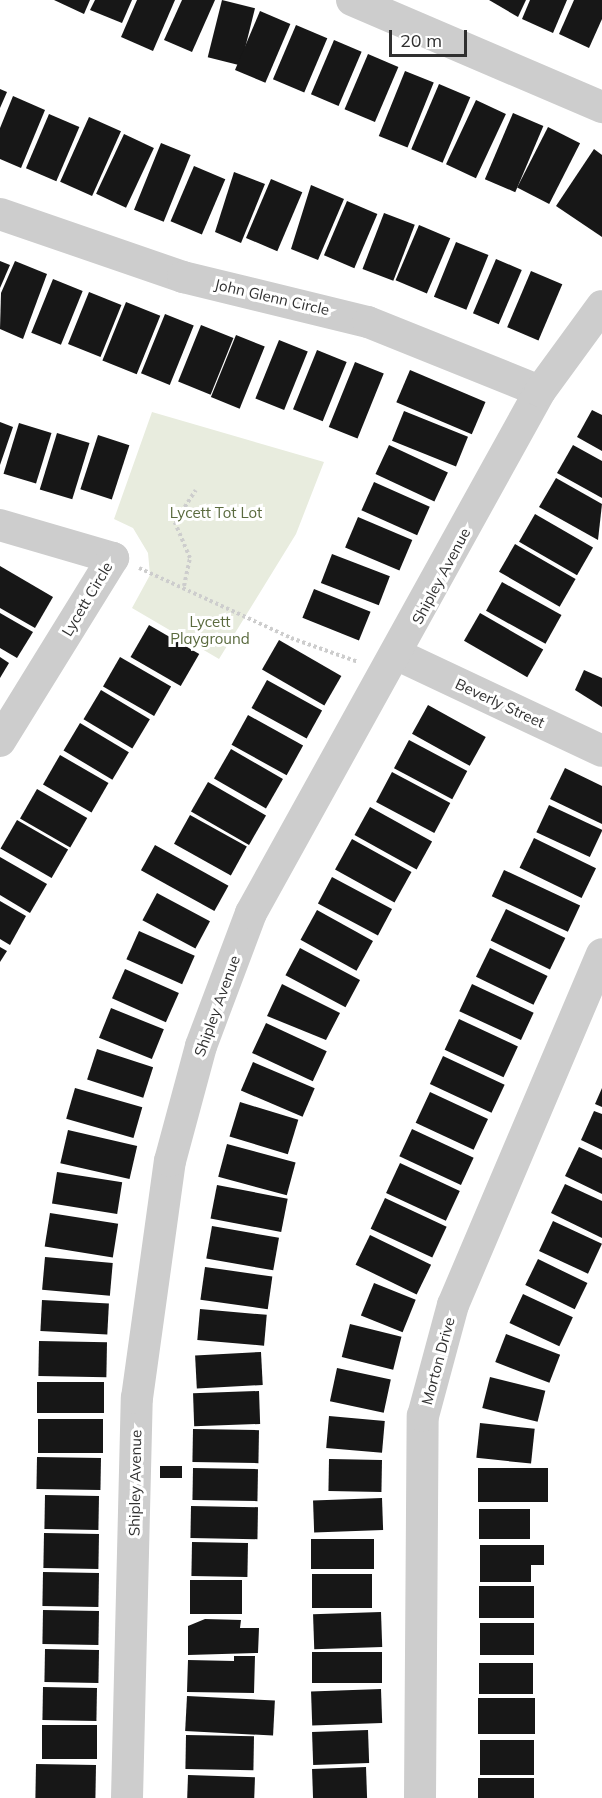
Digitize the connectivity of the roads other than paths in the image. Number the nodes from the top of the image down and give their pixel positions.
1 (352, 0) edge
2 (602, 107) edge
3 (0, 214) edge
4 (602, 306) edge
5 (540, 391) junction
6 (0, 525) edge
7 (392, 665) junction
8 (0, 741) edge
9 (602, 752) edge
10 (602, 954) edge
11 (127, 1798) edge
12 (420, 1798) edge

1 - 2 street
3 - 5 street, John Glenn Circle
4 - 5 street, Shipley Avenue
5 - 7 street, Shipley Avenue
6 - 8 street, Lycett Circle
7 - 9 street, Beverly Street
7 - 11 street, Shipley Avenue
10 - 12 street, Morton Drive

